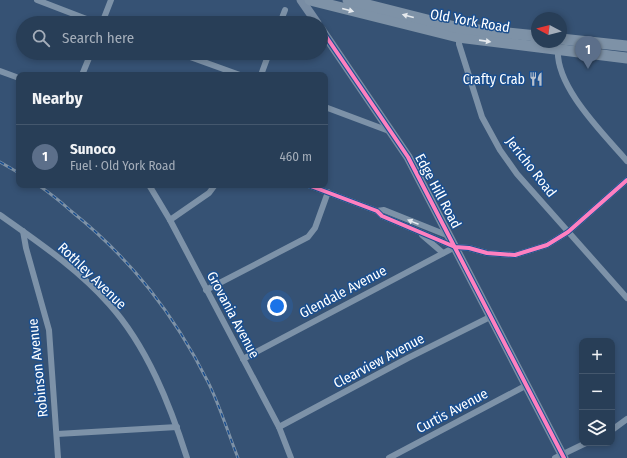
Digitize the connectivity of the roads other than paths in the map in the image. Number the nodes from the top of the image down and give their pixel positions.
1 (36, 0) edge
2 (111, 0) edge
3 (301, 0) edge
4 (310, 0) edge
5 (348, 0) edge
6 (285, 10) dead end
7 (78, 16) edge
8 (105, 16) edge
9 (283, 16) edge
10 (313, 16) edge
11 (459, 32) junction
12 (531, 36) edge
13 (328, 39) edge
14 (567, 40) edge
15 (531, 42) edge
16 (627, 46) edge
17 (558, 48) edge
18 (567, 48) edge
19 (627, 58) edge
20 (88, 60) edge
21 (198, 60) edge
22 (266, 60) edge
23 (0, 71) edge
24 (83, 72) edge
25 (232, 72) edge
26 (262, 72) edge
27 (16, 77) edge
28 (328, 108) edge
29 (391, 131) junction
30 (627, 161) edge
31 (627, 180) edge
32 (151, 188) edge
33 (212, 188) edge
34 (317, 188) edge
35 (328, 192) junction
36 (376, 210) junction
37 (0, 215) edge
38 (170, 220) junction
39 (416, 229) junction
40 (23, 231) junction
41 (568, 232) junction
42 (449, 236) junction
43 (455, 247) junction
44 (443, 253) junction
45 (206, 290) junction
46 (627, 298) edge
47 (490, 317) junction
48 (242, 359) junction
49 (527, 385) junction
50 (627, 419) edge
51 (177, 427) junction
52 (278, 427) junction
53 (615, 428) edge
54 (57, 434) junction
55 (580, 446) edge
56 (560, 457) edge
57 (58, 458) edge
58 (187, 458) edge
59 (291, 458) edge
60 (389, 458) edge

1 - 7 street
2 - 8 street
3 - 10 street
4 -> 11 highway, Old York Road
11 -> 5 highway, Old York Road
6 - 9 street
11 - 12 highway, Old York Road
11 -> 15 highway, Old York Road
11 - 41 street, Jericho Road
13 - 29 street, Edge Hill Road
14 - 16 highway
17 - 30 street
18 - 19 highway, Old York Road
20 - 24 street
21 - 25 street
22 - 26 street
23 - 27 street
28 - 29 street
29 - 42 street, Edge Hill Road
31 - 41 street
32 - 38 street, Grovania Avenue
33 - 38 street
34 - 35 street
35 - 36 street
35 - 45 street
36 - 39 street
42 -> 36 street
37 - 40 street, Rothley Avenue
38 - 45 street, Grovania Avenue
39 - 43 street
39 - 44 street
40 - 51 street, Rothley Avenue
40 - 54 street, Robinson Avenue
41 - 43 street
41 - 46 street, Jericho Road
42 - 43 street, Edge Hill Road
43 - 44 street, Glendale Avenue
43 - 47 street, Edge Hill Road
44 - 48 street, Glendale Avenue
45 - 48 street, Grovania Avenue
47 - 49 street, Edge Hill Road
47 - 52 street, Clearview Avenue
48 - 52 street, Grovania Avenue
49 - 56 street, Edge Hill Road
49 - 60 street, Curtis Avenue
50 - 53 street
51 - 54 street
51 - 58 street, Rothley Avenue
52 - 59 street, Grovania Avenue
54 - 57 street, Robinson Avenue
55 - 56 street

